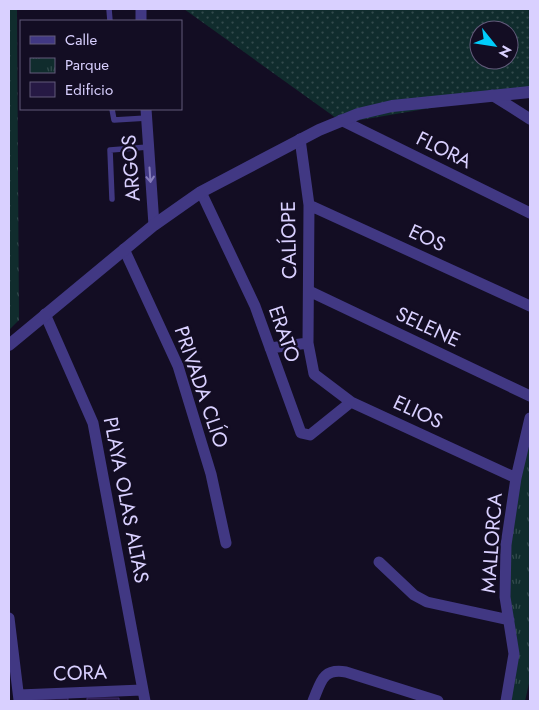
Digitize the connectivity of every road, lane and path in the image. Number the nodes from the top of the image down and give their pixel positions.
1 (530, 92) edge
2 (492, 95) junction
3 (112, 110) edge
4 (146, 114) edge
5 (530, 119) edge
6 (341, 120) junction
7 (300, 139) junction
8 (148, 146) junction
9 (201, 192) junction
10 (112, 199) dead end
11 (309, 205) junction
12 (530, 213) edge
13 (154, 225) junction
14 (124, 249) junction
15 (309, 292) junction
16 (530, 306) edge
17 (45, 314) junction
18 (308, 343) junction
19 (9, 345) edge
20 (270, 348) junction
21 (312, 370) joint
22 (530, 396) edge
23 (351, 402) junction
24 (530, 418) edge
25 (516, 478) junction
26 (226, 543) dead end
27 (379, 562) dead end
28 (9, 618) edge
29 (509, 620) junction
30 (144, 695) edge
31 (19, 698) edge
32 (314, 701) edge
33 (438, 701) edge
34 (506, 701) edge

1 - 2 street
2 - 5 street
2 - 6 street
3 - 4 lane
4 - 8 street, ARGOS
6 - 7 street
6 - 12 street, FLORA
7 - 9 street
7 - 11 street, CALÍOPE
8 - 10 lane
8 -> 13 street, ARGOS
9 - 13 street
9 - 20 street, ERATO
11 - 15 street, CALÍOPE
11 - 16 street, EOS
13 - 14 street
14 - 17 street
14 - 26 street, PRIVADA CLÍO
15 - 18 street, CALÍOPE
15 - 22 street, SELENE
17 - 19 street
17 - 30 street, PLAYA OLAS ALTAS
18 - 20 street
18 - 21 street, CALÍOPE
20 - 23 street, ERATO
21 - 23 street, ELIOS
23 - 25 street, ELIOS
24 - 25 street, MALLORCA
25 - 29 street, MALLORCA
27 - 29 street
28 - 31 street
29 - 34 street, MALLORCA
30 - 31 street, CORA
32 - 33 street

